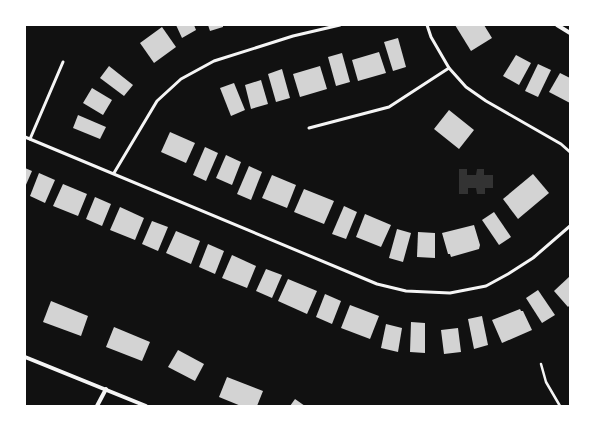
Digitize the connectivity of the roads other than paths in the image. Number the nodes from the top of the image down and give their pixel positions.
1 (340, 25) edge
2 (427, 25) edge
3 (557, 25) edge
4 (570, 33) edge
5 (63, 62) dead end
6 (449, 68) junction
7 (309, 128) dead end
8 (25, 137) edge
9 (30, 139) junction
10 (570, 152) edge
11 (114, 173) junction
12 (570, 226) edge
13 (25, 357) edge
14 (106, 390) junction
15 (97, 406) edge
16 (146, 406) edge

1 - 11 lane
2 - 6 lane
3 - 4 street
5 - 9 lane
6 - 7 lane
6 - 10 lane
8 - 9 lane
9 - 11 lane
11 - 12 lane
13 - 14 street
14 - 15 street
14 - 16 street

